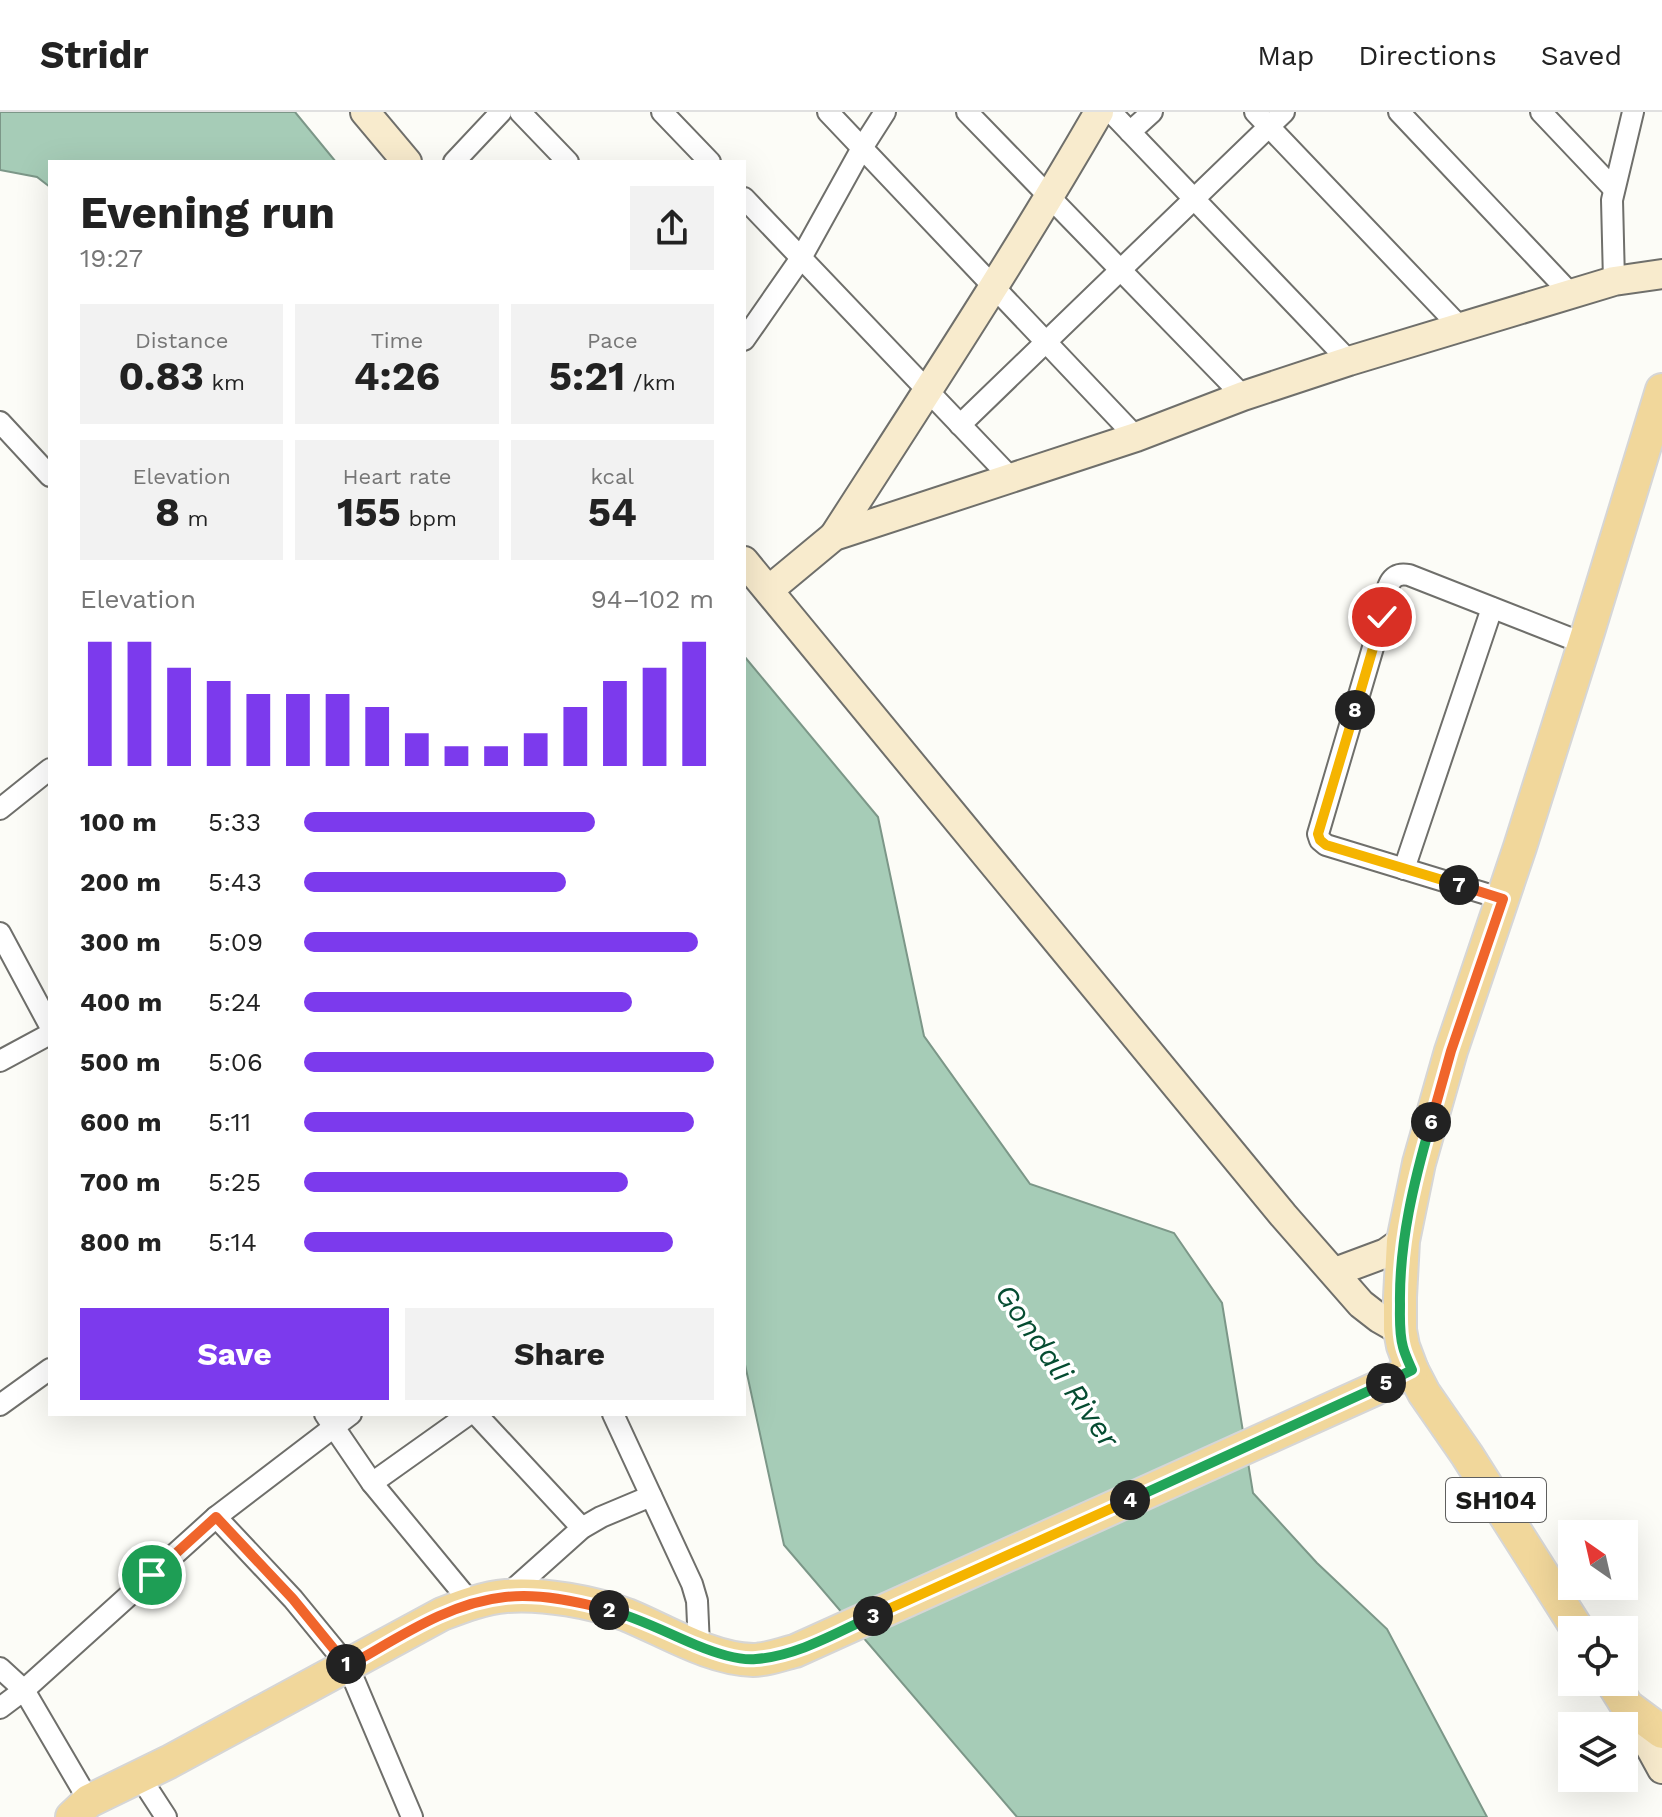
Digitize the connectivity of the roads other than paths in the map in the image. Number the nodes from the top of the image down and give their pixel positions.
1 (501, 112) edge
2 (520, 112) edge
3 (662, 112) edge
4 (828, 112) edge
5 (885, 112) edge
6 (967, 112) edge
7 (1099, 112) edge
8 (1111, 112) edge
9 (1152, 112) edge
10 (1399, 112) edge
11 (1541, 112) edge
12 (1633, 112) edge
13 (368, 113) edge
14 (1270, 117) edge
15 (1130, 132) junction
16 (862, 148) junction
17 (405, 160) edge
18 (456, 160) edge
19 (566, 160) edge
20 (708, 160) edge
21 (1613, 188) junction
22 (1050, 196) junction
23 (746, 200) edge
24 (1194, 200) junction
25 (801, 258) junction
26 (1119, 271) junction
27 (1662, 274) edge
28 (1614, 281) junction
29 (993, 288) junction
30 (1571, 294) junction
31 (1460, 327) junction
32 (746, 337) edge
33 (1045, 342) junction
34 (1349, 361) junction
35 (1662, 390) edge
36 (927, 391) junction
37 (1243, 396) junction
38 (0, 422) edge
39 (960, 425) junction
40 (1136, 437) junction
41 (48, 474) edge
42 (1011, 478) junction
43 (834, 536) junction
44 (746, 563) edge
45 (769, 590) junction
46 (1492, 608) junction
47 (1585, 644) junction
48 (48, 771) edge
49 (0, 809) edge
50 (1404, 869) junction
51 (1503, 899) junction
52 (0, 933) edge
53 (48, 1022) edge
54 (48, 1035) edge
55 (0, 1061) edge
56 (1403, 1241) junction
57 (1335, 1272) junction
58 (1400, 1330) junction
59 (48, 1370) edge
60 (1412, 1370) junction
61 (0, 1405) edge
62 (466, 1416) edge
63 (478, 1416) edge
64 (614, 1416) edge
65 (330, 1420) edge
66 (372, 1483) junction
67 (651, 1496) junction
68 (216, 1517) junction
69 (582, 1528) junction
70 (506, 1596) junction
71 (471, 1603) junction
72 (1569, 1616) edge
73 (699, 1646) junction
74 (348, 1666) junction
75 (0, 1668) edge
76 (24, 1690) junction
77 (1621, 1696) edge
78 (1622, 1696) edge
79 (0, 1708) edge
80 (1662, 1732) edge
81 (1662, 1769) edge
82 (140, 1777) junction
83 (81, 1809) edge
84 (166, 1817) edge
85 (412, 1817) edge

1 - 18 street
2 - 19 street
3 - 20 street
4 - 16 street
5 - 16 street
6 - 22 street
7 - 22 street
8 - 15 street
9 - 15 street
10 - 30 street
11 - 21 street
12 - 21 street
13 - 17 street
14 - 24 street
14 - 31 street
15 - 24 street
16 - 25 street
16 - 29 street
21 - 28 street
22 - 26 street
22 - 29 street
23 - 25 street
24 - 26 street
24 - 34 street
25 - 32 street
25 - 36 street
26 - 33 street
26 - 37 street
27 - 28 street
28 - 30 street
29 - 33 street
29 - 36 street
30 - 31 street
31 - 34 street
33 - 39 street
33 - 40 street
34 - 37 street
35 - 47 main road
36 - 39 street
36 - 43 street
37 - 40 street
38 - 41 street
39 - 42 street
40 - 42 street
42 - 43 street
43 - 45 street
44 - 45 street
45 - 57 street
46 - 47 street
46 - 50 street
46 - 50 street
47 - 51 main road
48 - 49 street
50 - 51 street
51 - 56 main road
52 - 53 street
54 - 55 street
56 - 57 street
56 - 58 main road
57 - 58 street
58 - 60 main road
59 - 61 street
60 - 72 main road, SH104
60 - 73 main road
62 - 66 street
63 - 69 street
64 - 67 street
65 - 66 street
65 - 68 street
66 - 71 street
67 - 69 street
67 - 73 street
68 - 74 street
68 - 76 street
69 - 70 street
70 - 71 main road
70 - 73 main road
71 - 74 main road
74 - 82 main road
74 - 85 street
75 - 76 street
76 - 79 street
76 - 83 street
77 - 81 street
78 - 80 main road
82 - 83 main road
82 - 84 street

